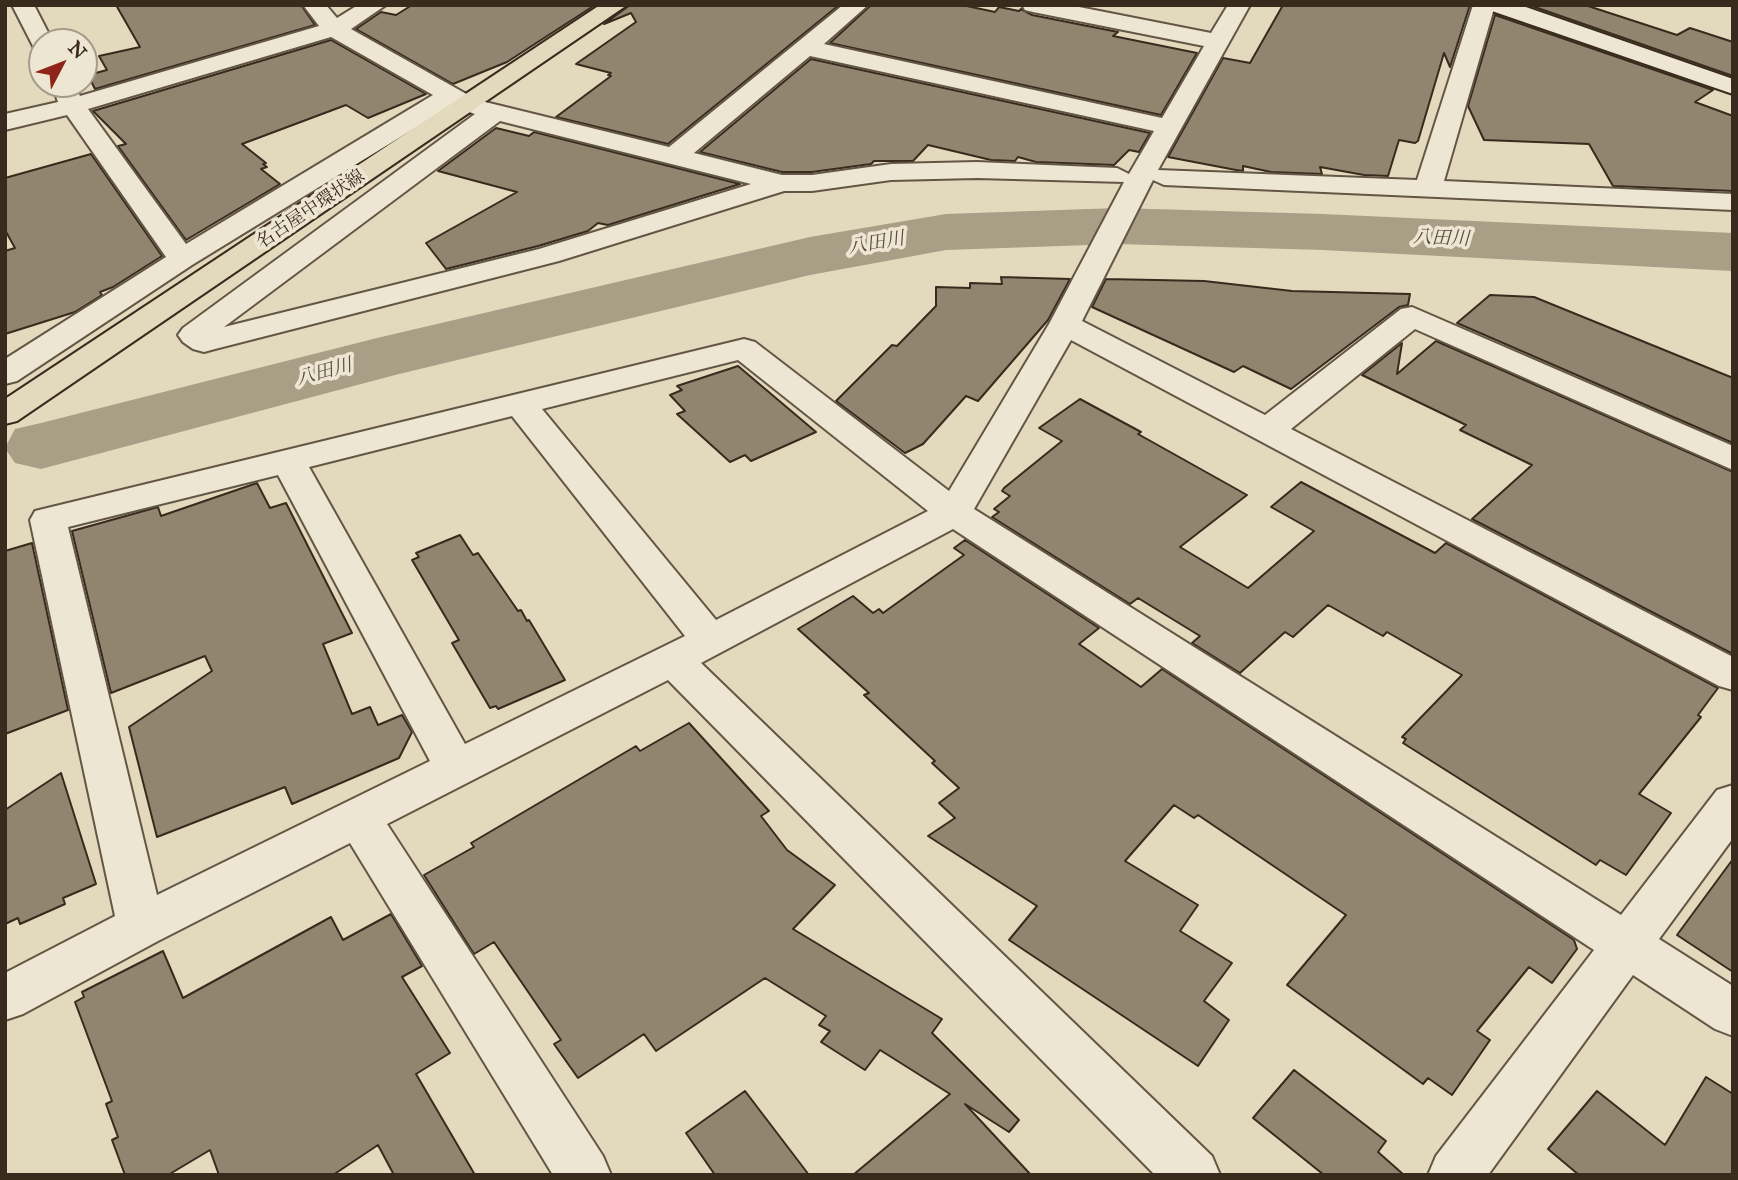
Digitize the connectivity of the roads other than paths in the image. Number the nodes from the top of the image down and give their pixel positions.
1 (23, 5) edge
2 (314, 5) edge
3 (375, 5) edge
4 (617, 5) edge
5 (857, 5) edge
6 (1033, 5) edge
7 (1239, 5) edge
8 (1485, 5) edge
9 (1497, 5) edge
10 (34, 28) edge
11 (334, 29) junction
12 (1217, 41) junction
13 (807, 48) junction
14 (1733, 87) edge
15 (98, 88) edge
16 (61, 98) edge
17 (70, 98) edge
18 (471, 104) junction
19 (5, 122) edge
20 (1169, 127) junction
21 (675, 155) junction
22 (1164, 177) dead end
23 (782, 183) junction
24 (1123, 187) junction
25 (1428, 188) junction
26 (1733, 202) edge
27 (182, 259) junction
28 (1065, 324) junction
29 (5, 374) edge
30 (519, 403) junction
31 (5, 414) edge
32 (1267, 431) junction
33 (1733, 459) edge
34 (287, 460) junction
35 (954, 513) junction
36 (691, 650) junction
37 (1733, 675) edge
38 (457, 769) junction
39 (1733, 803) edge
40 (359, 819) junction
41 (141, 926) junction
42 (1627, 944) junction
43 (5, 998) edge
44 (1733, 1013) edge
45 (584, 1175) edge
46 (1193, 1175) edge
47 (1455, 1175) edge

1 - 10 street
2 - 11 street
3 - 11 street
4 - 18 main road, 名古屋中環状線
5 - 13 street
6 - 12 street
7 - 12 street
8 - 25 street
9 - 14 street
11 - 15 street
11 - 18 street
12 - 20 street
13 - 20 street
13 - 21 street
16 - 19 street
17 - 27 street
18 - 21 street
18 - 23 street
18 - 27 street
18 - 31 main road, 名古屋中環状線
20 - 24 street
21 - 23 street
22 - 25 street
23 - 24 street
24 - 28 street
25 - 26 street
27 - 29 street
28 - 32 street
28 - 35 street
30 - 34 street
30 - 35 street
30 - 36 street
32 - 33 street
32 - 37 street
34 - 38 street
34 - 41 street
35 - 36 street
35 - 42 street
36 - 38 street
36 - 46 street
38 - 40 street
39 - 42 street
40 - 41 street
40 - 45 street
41 - 43 street
42 - 44 street
42 - 47 street

